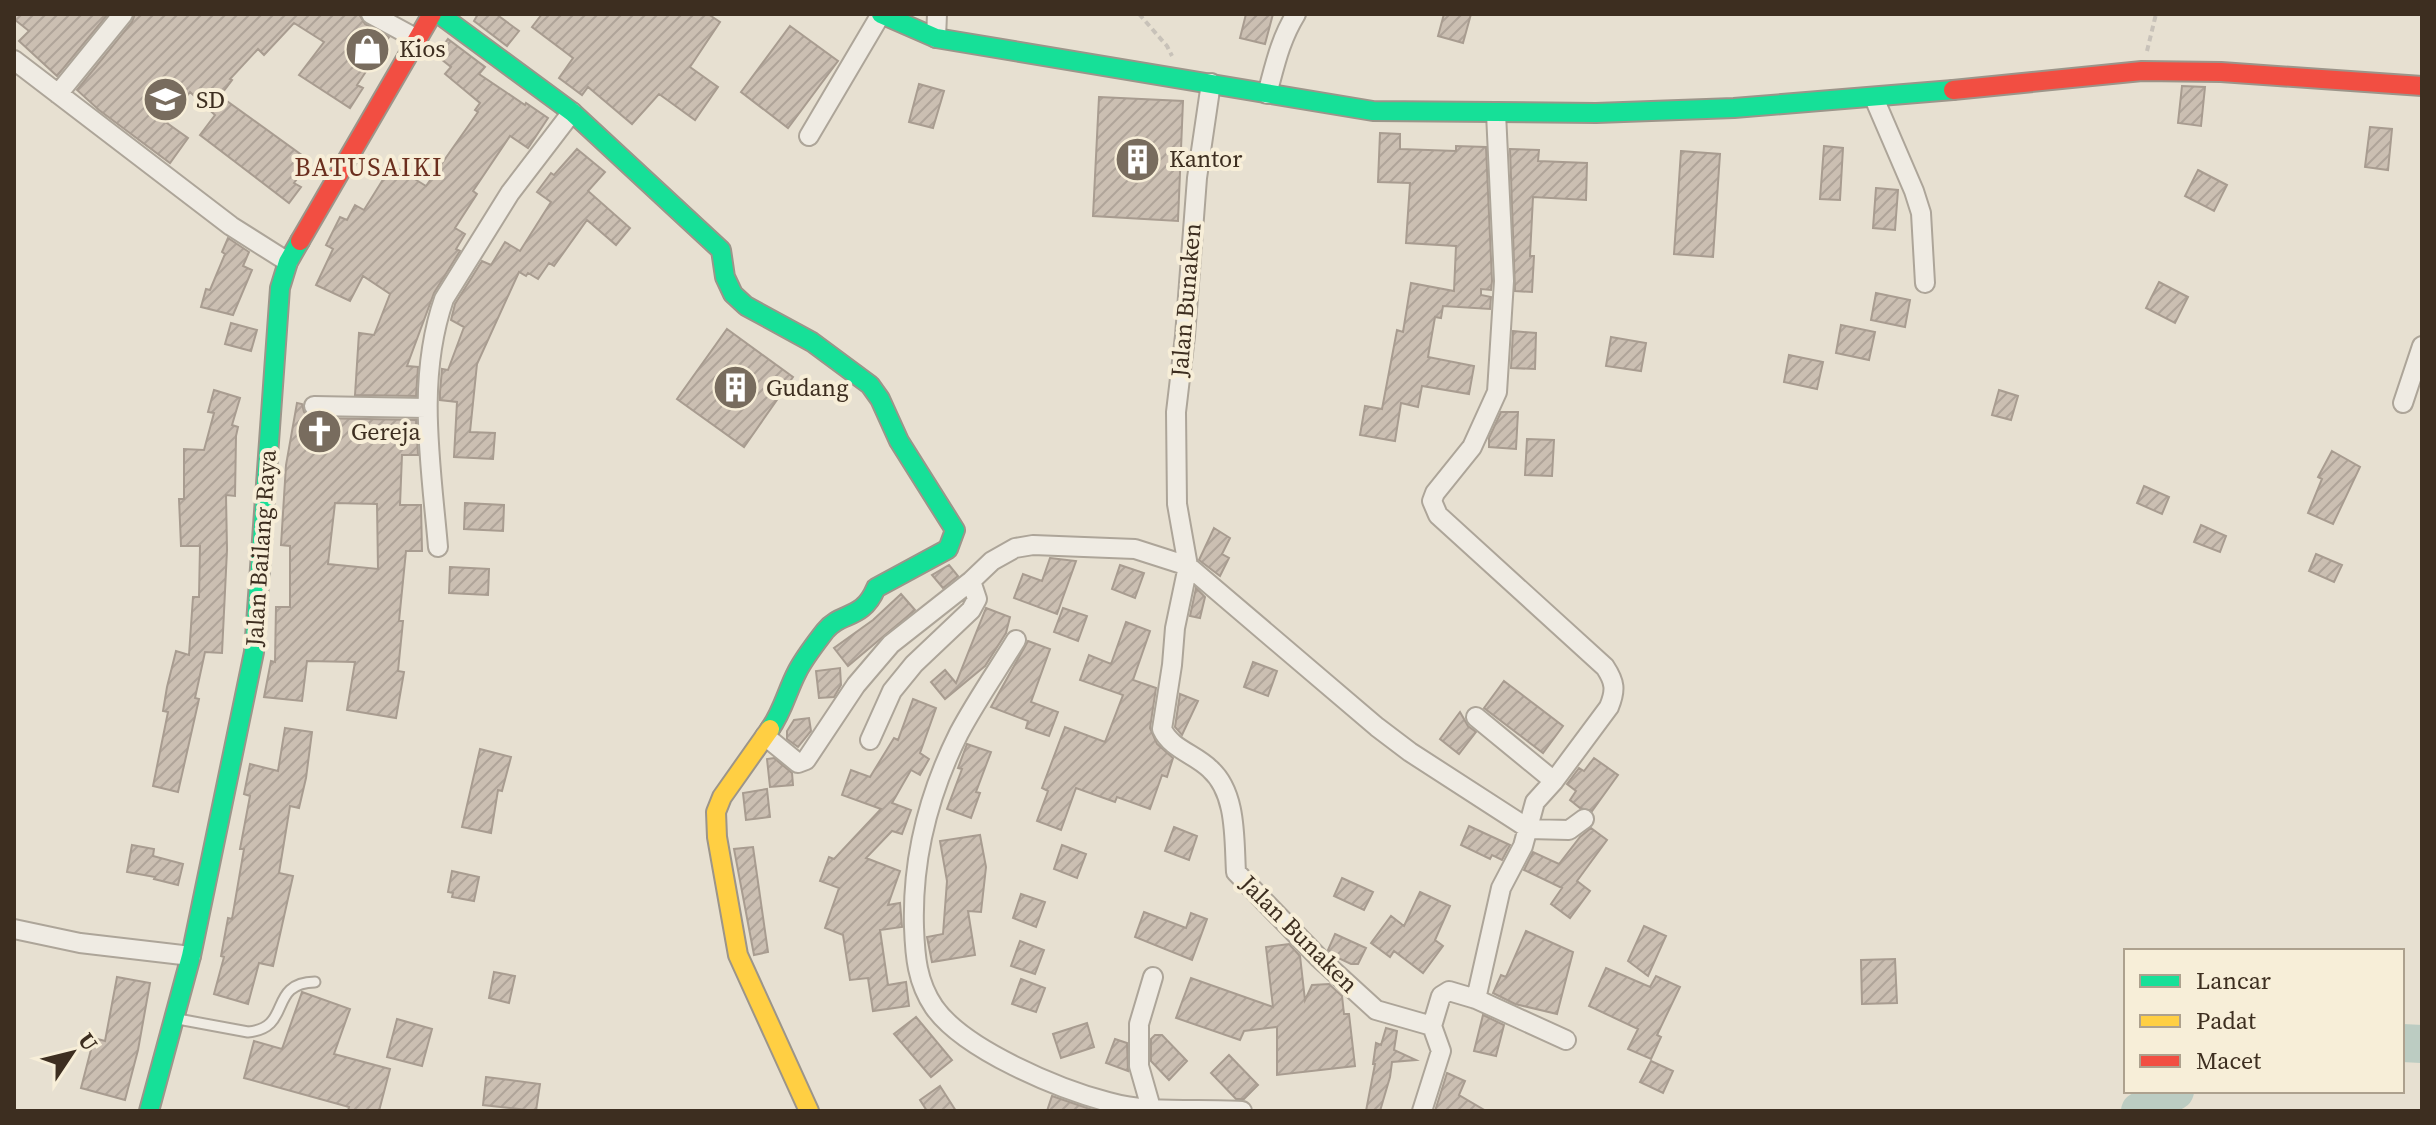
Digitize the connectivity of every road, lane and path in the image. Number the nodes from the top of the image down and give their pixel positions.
1 (123, 14) edge
2 (371, 14) edge
3 (432, 14) edge
4 (439, 14) edge
5 (881, 14) edge
6 (937, 14) edge
7 (1139, 14) edge
8 (1296, 14) edge
9 (2156, 14) edge
10 (936, 38) junction
11 (417, 39) junction
12 (14, 60) edge
13 (2142, 71) junction
14 (1185, 81) junction
15 (1211, 83) junction
16 (2422, 86) edge
17 (58, 94) junction
18 (1267, 94) junction
19 (1874, 98) junction
20 (572, 112) junction
21 (1496, 113) junction
22 (809, 136) dead end
23 (288, 262) junction
24 (1925, 283) dead end
25 (2422, 346) edge
26 (2403, 403) dead end
27 (314, 406) dead end
28 (426, 408) junction
29 (438, 547) dead end
30 (1188, 566) junction
31 (971, 581) junction
32 (1016, 640) dead end
33 (1476, 717) dead end
34 (765, 736) junction
35 (870, 740) dead end
36 (1554, 781) junction
37 (1584, 819) dead end
38 (1529, 829) junction
39 (14, 929) edge
40 (191, 956) junction
41 (1153, 977) dead end
42 (315, 982) dead end
43 (1476, 999) junction
44 (174, 1019) junction
45 (1432, 1026) junction
46 (1566, 1040) dead end
47 (1109, 1107) edge
48 (1151, 1108) junction
49 (149, 1111) edge
50 (809, 1111) edge
51 (1242, 1111) edge
52 (1422, 1111) edge

1 - 17 street
2 - 11 street
3 - 11 main road, Jalan Bailang Raya
4 - 20 main road
5 - 10 main road
5 - 22 street
6 - 10 street
7 - 14 path
8 - 18 street
9 - 13 path
10 - 14 main road
11 - 23 main road, Jalan Bailang Raya
12 - 17 street
13 - 16 main road
13 - 19 main road
14 - 15 main road
15 - 18 main road
15 - 30 street, Jalan Bunaken
17 - 23 street
18 - 21 main road
19 - 21 main road
19 - 24 street
20 - 28 street
20 - 34 main road
21 - 36 street
23 - 40 main road, Jalan Bailang Raya
25 - 26 street
27 - 28 street
28 - 29 street
30 - 31 street
30 - 38 street
30 - 45 street, Jalan Bunaken
31 - 34 street
31 - 35 street
32 - 47 street
33 - 36 street
34 - 50 main road
36 - 38 street
37 - 38 street
38 - 43 street
39 - 40 street
40 - 44 main road, Jalan Bailang Raya
41 - 48 street
42 - 44 lane
43 - 45 street
43 - 46 street
44 - 49 main road, Jalan Bailang Raya
45 - 52 street
47 - 48 street
48 - 51 street

